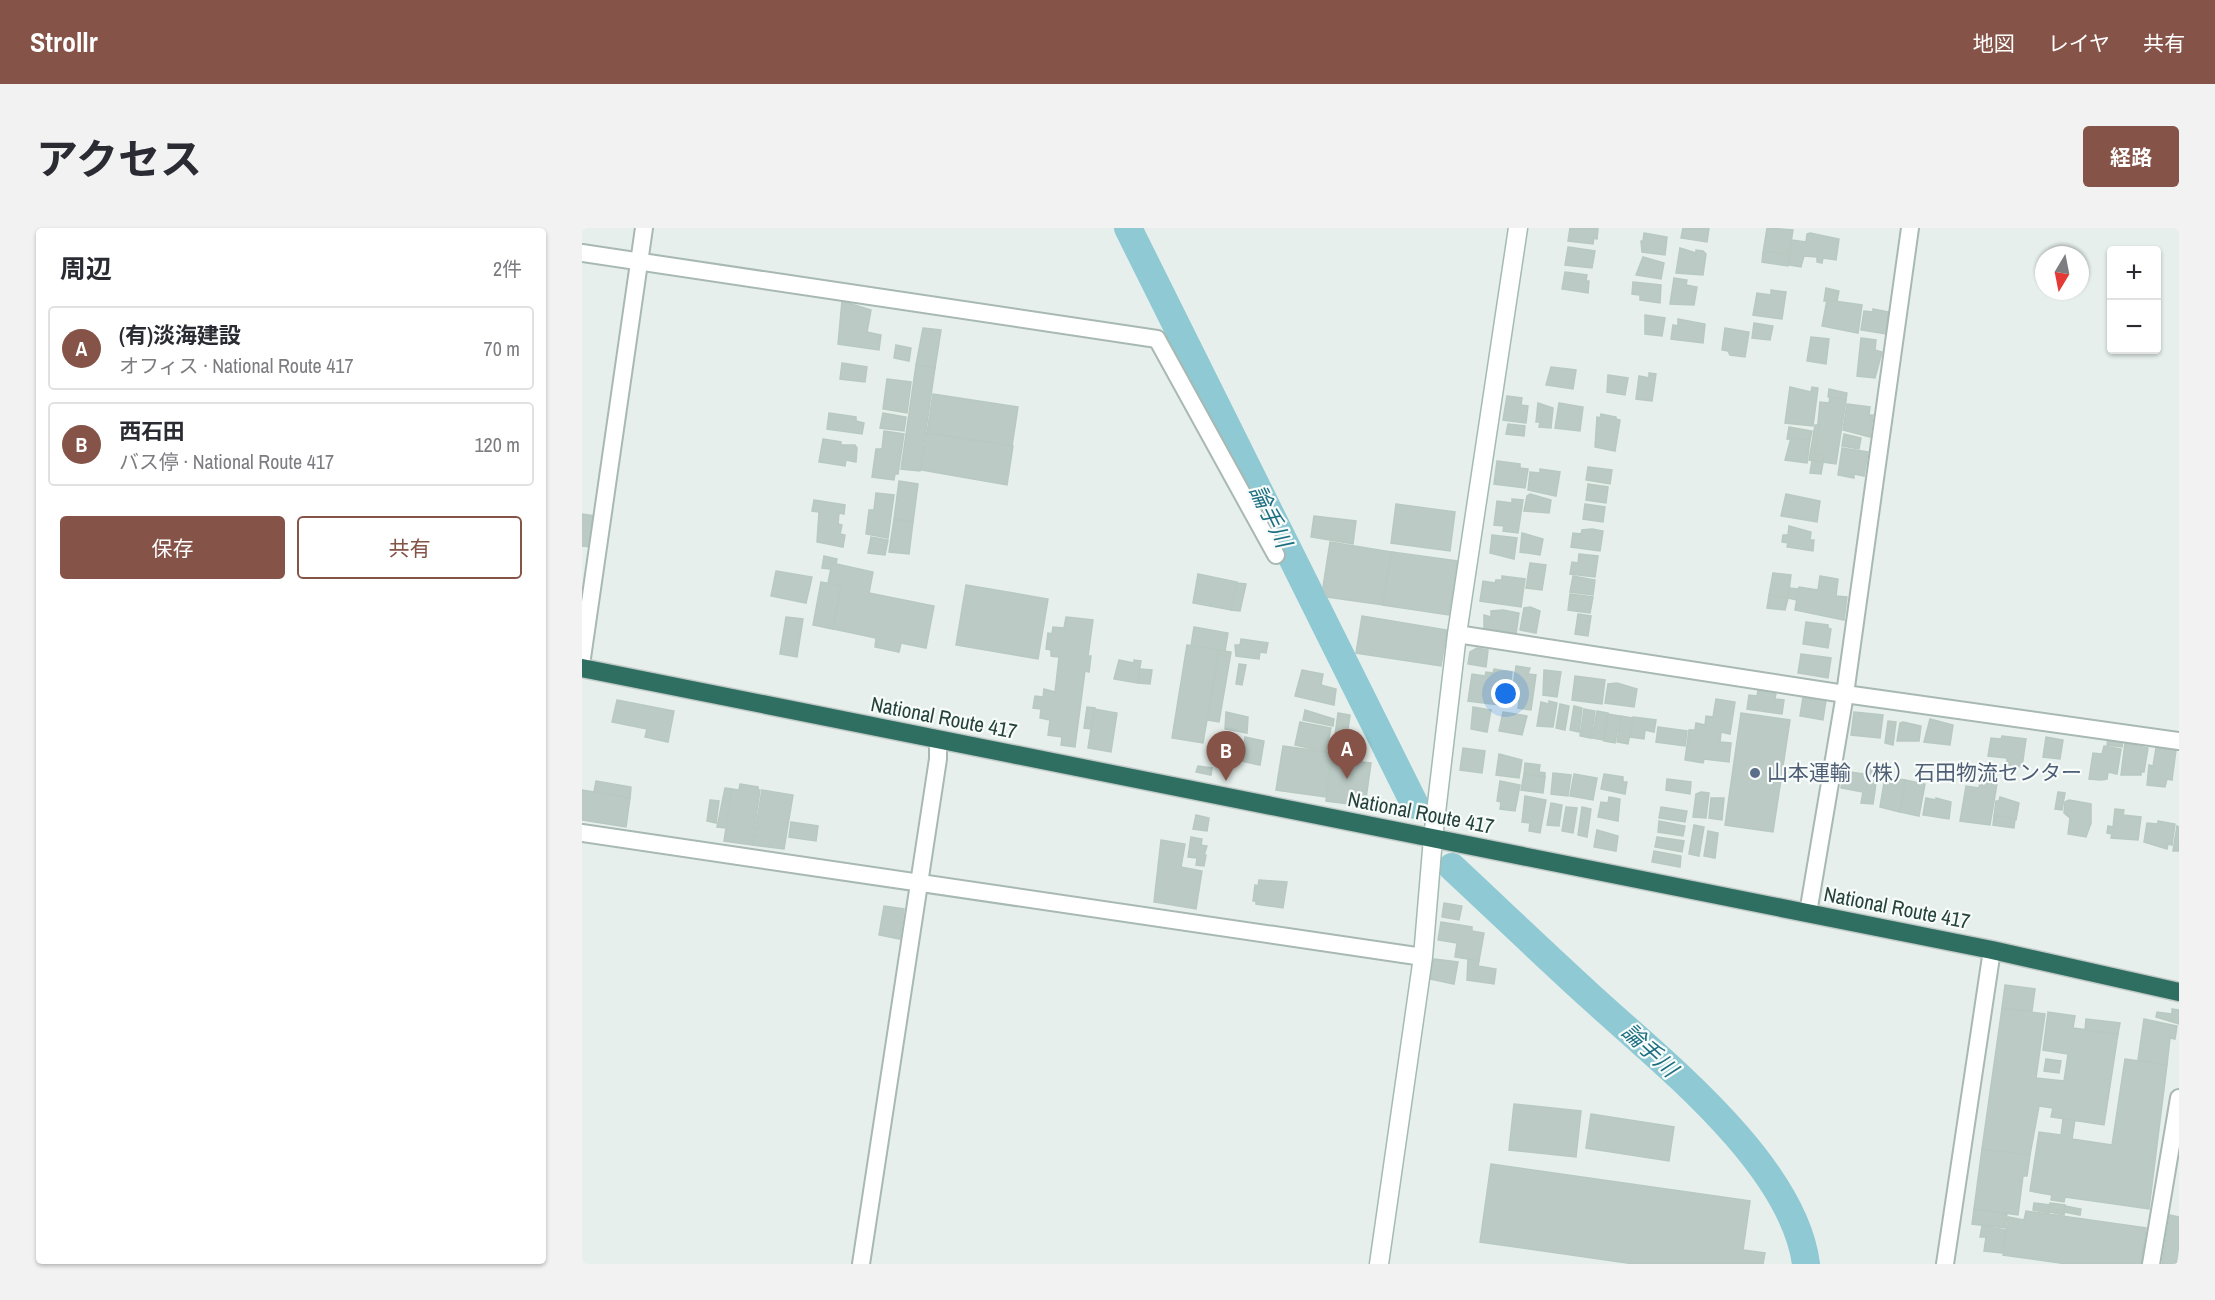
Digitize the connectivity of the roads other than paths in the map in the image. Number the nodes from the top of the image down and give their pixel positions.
1 (644, 228) edge
2 (1518, 228) edge
3 (1910, 228) edge
4 (582, 253) edge
5 (639, 262) junction
6 (1276, 555) dead end
7 (1458, 634) junction
8 (582, 658) edge
9 (582, 668) edge
10 (1845, 694) junction
11 (938, 740) junction
12 (2179, 741) edge
13 (582, 833) edge
14 (1432, 838) junction
15 (919, 882) junction
16 (1808, 913) junction
17 (1992, 950) junction
18 (1423, 957) junction
19 (2179, 992) edge
20 (2179, 1098) edge
21 (861, 1264) edge
22 (1378, 1264) edge
23 (1945, 1264) edge
24 (2151, 1264) edge

1 - 5 street
2 - 7 street
3 - 10 street
4 - 5 street
5 - 6 street
5 - 8 street
7 - 10 street
7 - 14 street
9 - 11 highway, National Route 417
10 - 12 street
10 - 16 street
11 - 14 highway, National Route 417
11 - 15 street
13 - 15 street
14 - 16 highway, National Route 417
14 - 18 street
15 - 18 street
15 - 21 street
16 - 17 highway, National Route 417
17 - 19 highway, National Route 417
17 - 23 street
18 - 22 street
20 - 24 street

